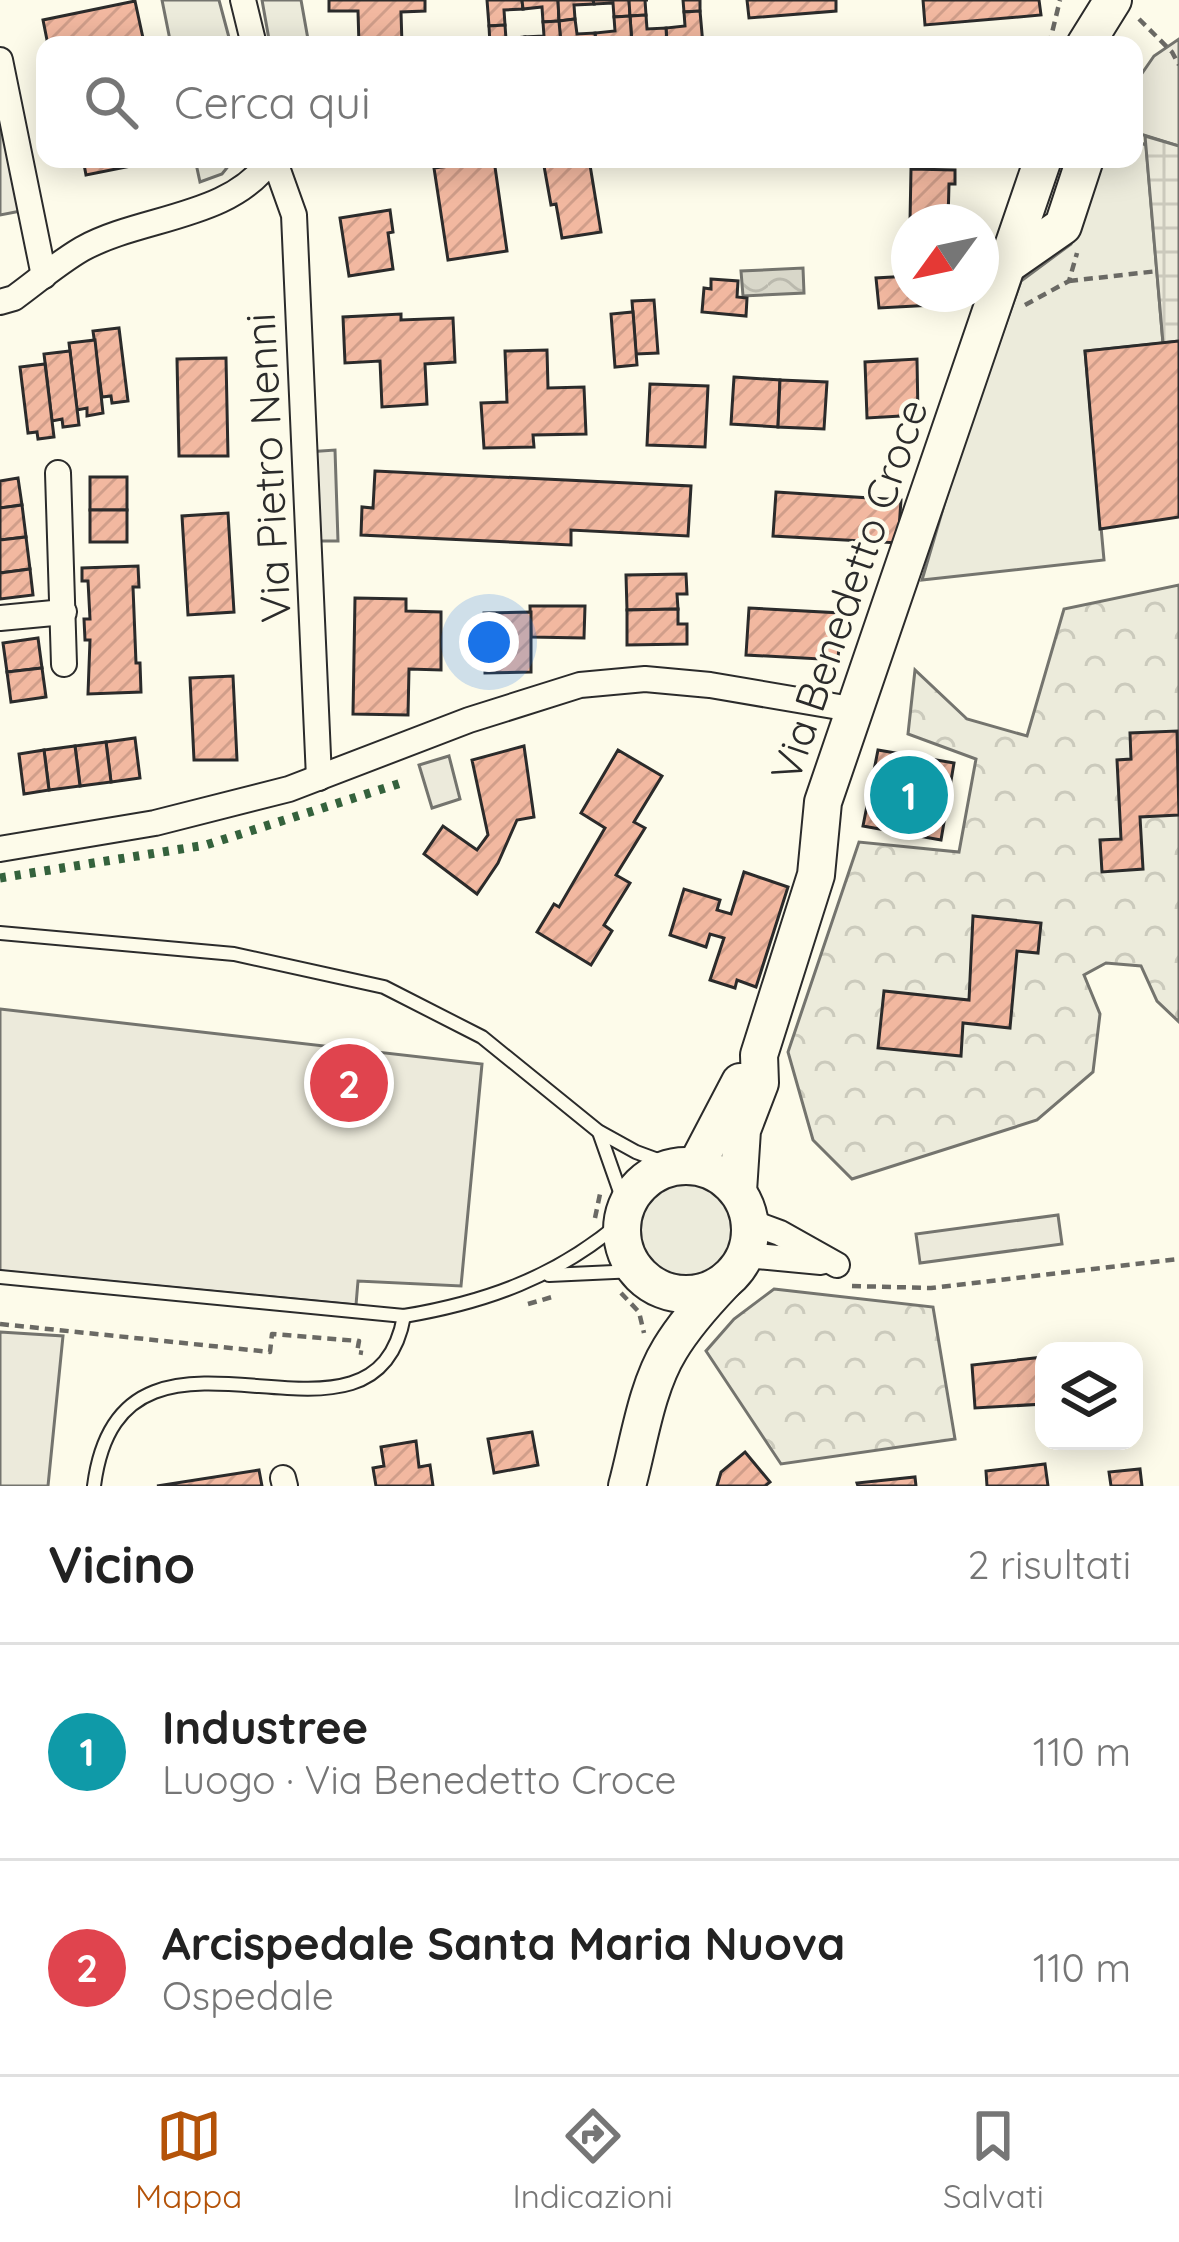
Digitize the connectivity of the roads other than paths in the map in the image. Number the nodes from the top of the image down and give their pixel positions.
1 (244, 0) edge
2 (1084, 0) edge
3 (1121, 5) edge
4 (252, 36) edge
5 (1082, 36) edge
6 (1091, 36) edge
7 (0, 60) edge
8 (266, 168) edge
9 (276, 168) edge
10 (1040, 168) edge
11 (1082, 168) edge
12 (1010, 263) junction
13 (44, 276) junction
14 (0, 302) edge
15 (58, 473) dead end
16 (64, 612) junction
17 (0, 618) edge
18 (64, 664) dead end
19 (856, 715) junction
20 (319, 778) junction
21 (0, 849) edge
22 (0, 933) edge
23 (759, 1054) junction
24 (598, 1131) junction
25 (685, 1166) junction
26 (615, 1209) junction
27 (740, 1237) junction
28 (548, 1275) junction
29 (642, 1276) junction
30 (0, 1277) edge
31 (404, 1316) junction
32 (653, 1358) junction
33 (94, 1486) edge
34 (627, 1486) edge

1 - 4 street
2 - 5 street
3 - 6 street
7 - 13 street
8 - 13 street
9 - 20 street, Via Pietro Nenni
10 - 12 street, Via Benedetto Croce
11 - 12 street
12 - 19 street, Via Benedetto Croce
13 - 14 street
15 - 16 street
16 - 17 street
16 - 18 street
19 - 20 street
19 - 23 street, Via Benedetto Croce
20 - 21 street
22 - 24 lane
23 - 25 street, Via Benedetto Croce
23 - 27 street, Via Benedetto Croce
24 - 25 lane
24 - 26 lane
25 - 26 street
25 - 27 street
26 - 28 lane
26 - 29 street
27 - 29 street
27 - 32 street
28 - 29 lane
28 - 31 lane
29 - 32 street
30 - 31 lane
31 - 33 lane
32 - 34 street

